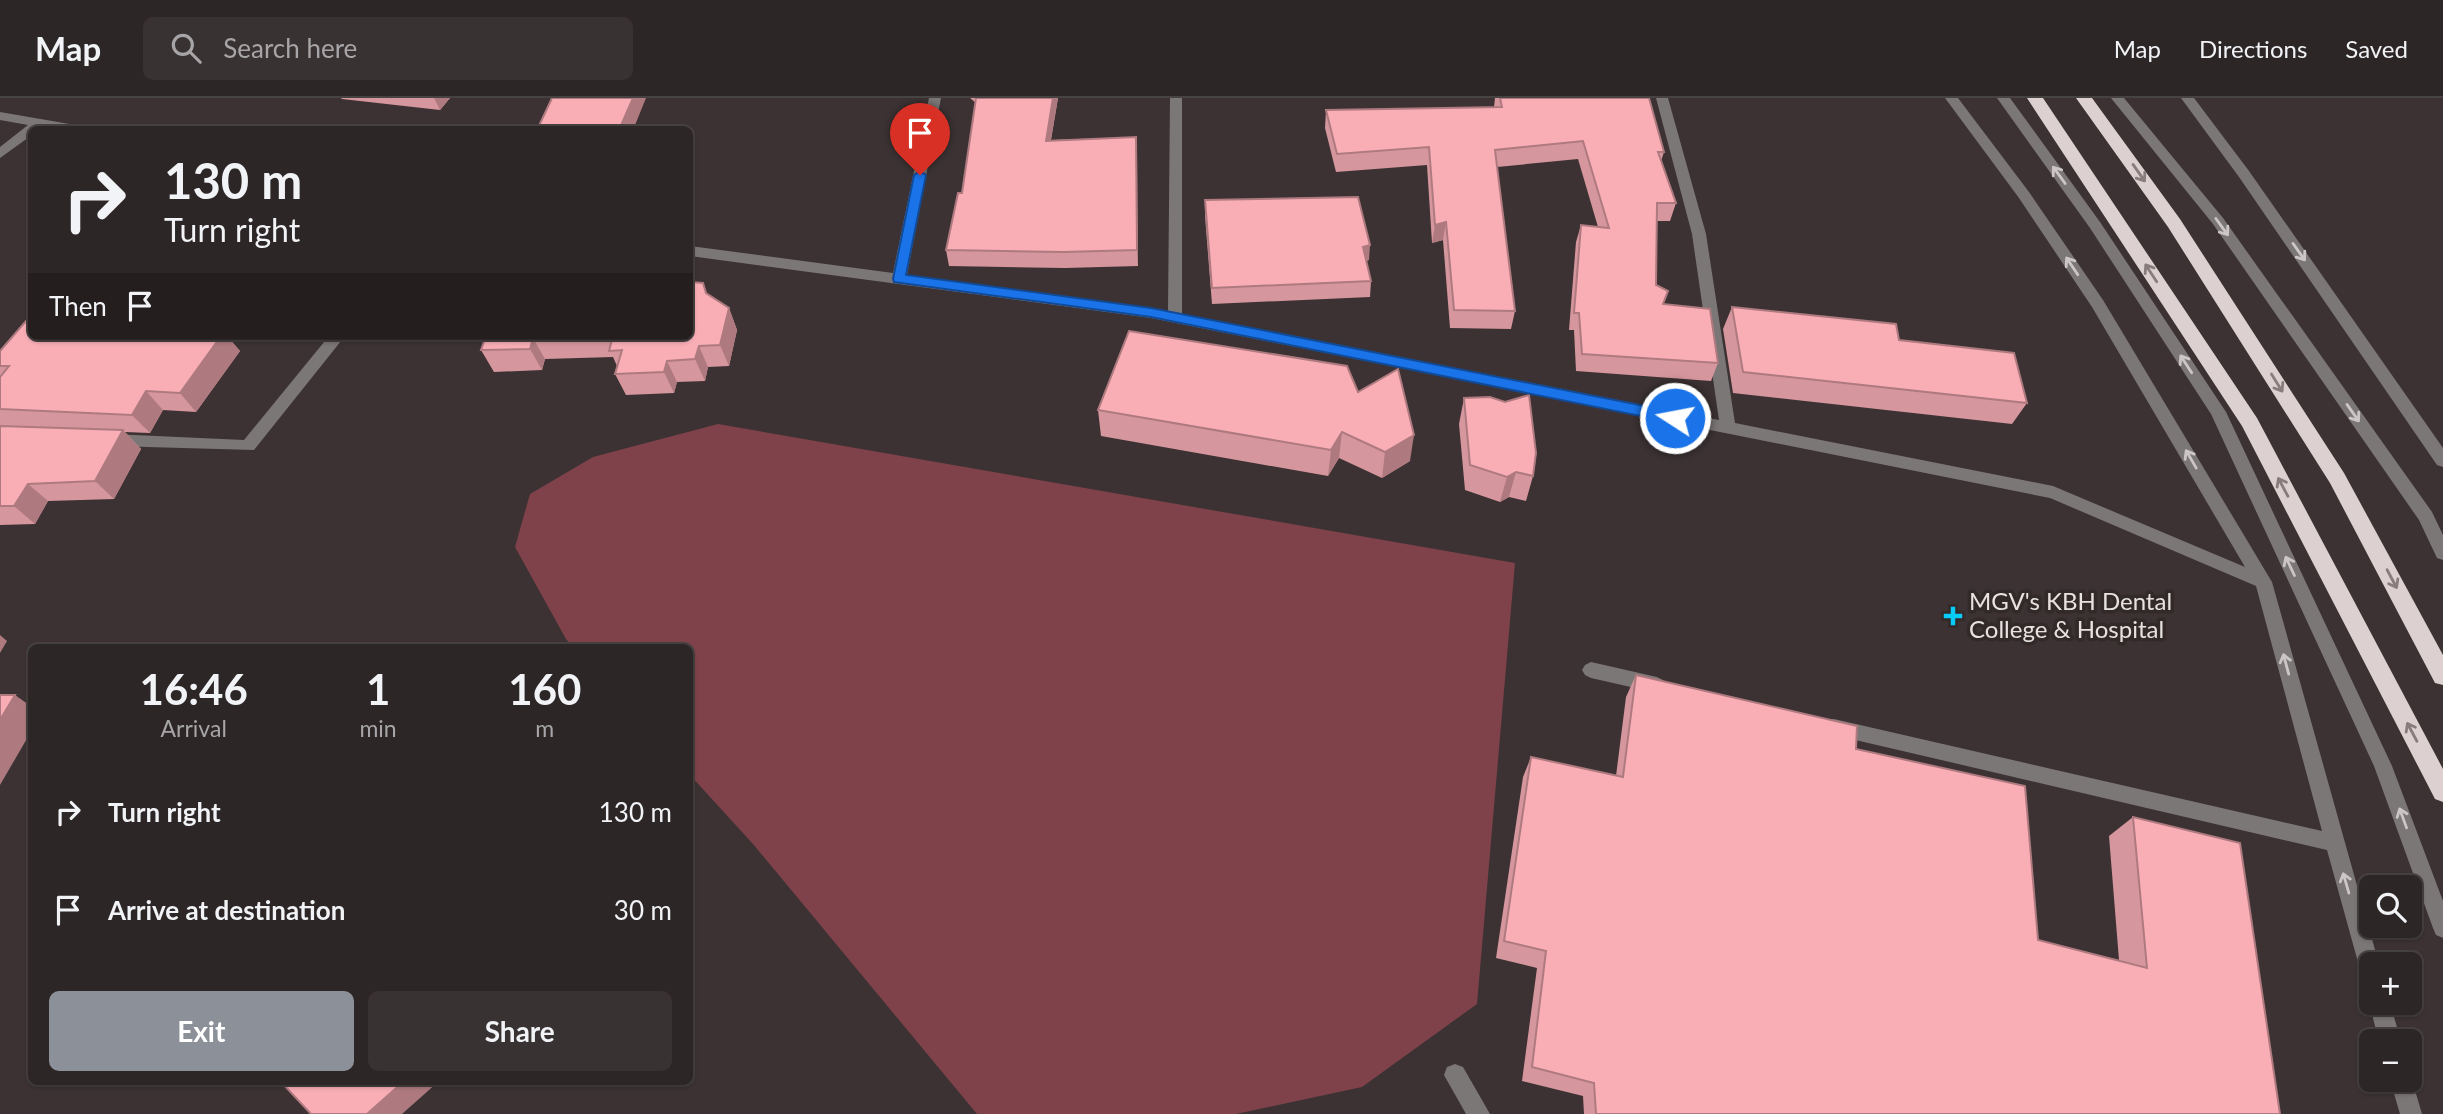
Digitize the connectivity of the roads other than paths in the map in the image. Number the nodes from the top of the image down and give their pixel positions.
1 (935, 98) edge
2 (1176, 98) edge
3 (1662, 98) edge
4 (1951, 98) edge
5 (2003, 98) edge
6 (2035, 98) edge
7 (2084, 98) edge
8 (2117, 98) edge
9 (2187, 98) edge
10 (0, 116) edge
11 (38, 122) junction
12 (33, 126) edge
13 (60, 126) edge
14 (28, 130) edge
15 (0, 154) edge
16 (693, 251) edge
17 (899, 279) junction
18 (1175, 317) junction
19 (334, 340) edge
20 (1728, 428) junction
21 (96, 439) edge
22 (2441, 455) edge
23 (2443, 553) edge
24 (2263, 582) junction
25 (1591, 670) dead end
26 (2443, 676) edge
27 (1672, 689) edge
28 (1821, 723) edge
29 (2443, 792) edge
30 (2335, 843) junction
31 (2443, 928) edge
32 (2365, 952) edge
33 (1455, 1076) dead end
34 (2405, 1092) edge
35 (1479, 1114) edge
36 (2411, 1114) edge

1 - 17 street
2 - 18 street
3 - 20 street
24 -> 4 street
31 -> 5 street
29 -> 6 highway
7 -> 26 highway
8 -> 23 street
9 -> 22 street
10 - 11 street
11 - 12 street
11 - 13 street
14 - 15 street
16 - 17 street
17 - 18 street
18 - 20 street
19 - 21 street
20 - 24 street
30 -> 24 street
25 - 27 street
28 - 30 street
32 -> 30 street
33 - 35 street
34 - 36 street

